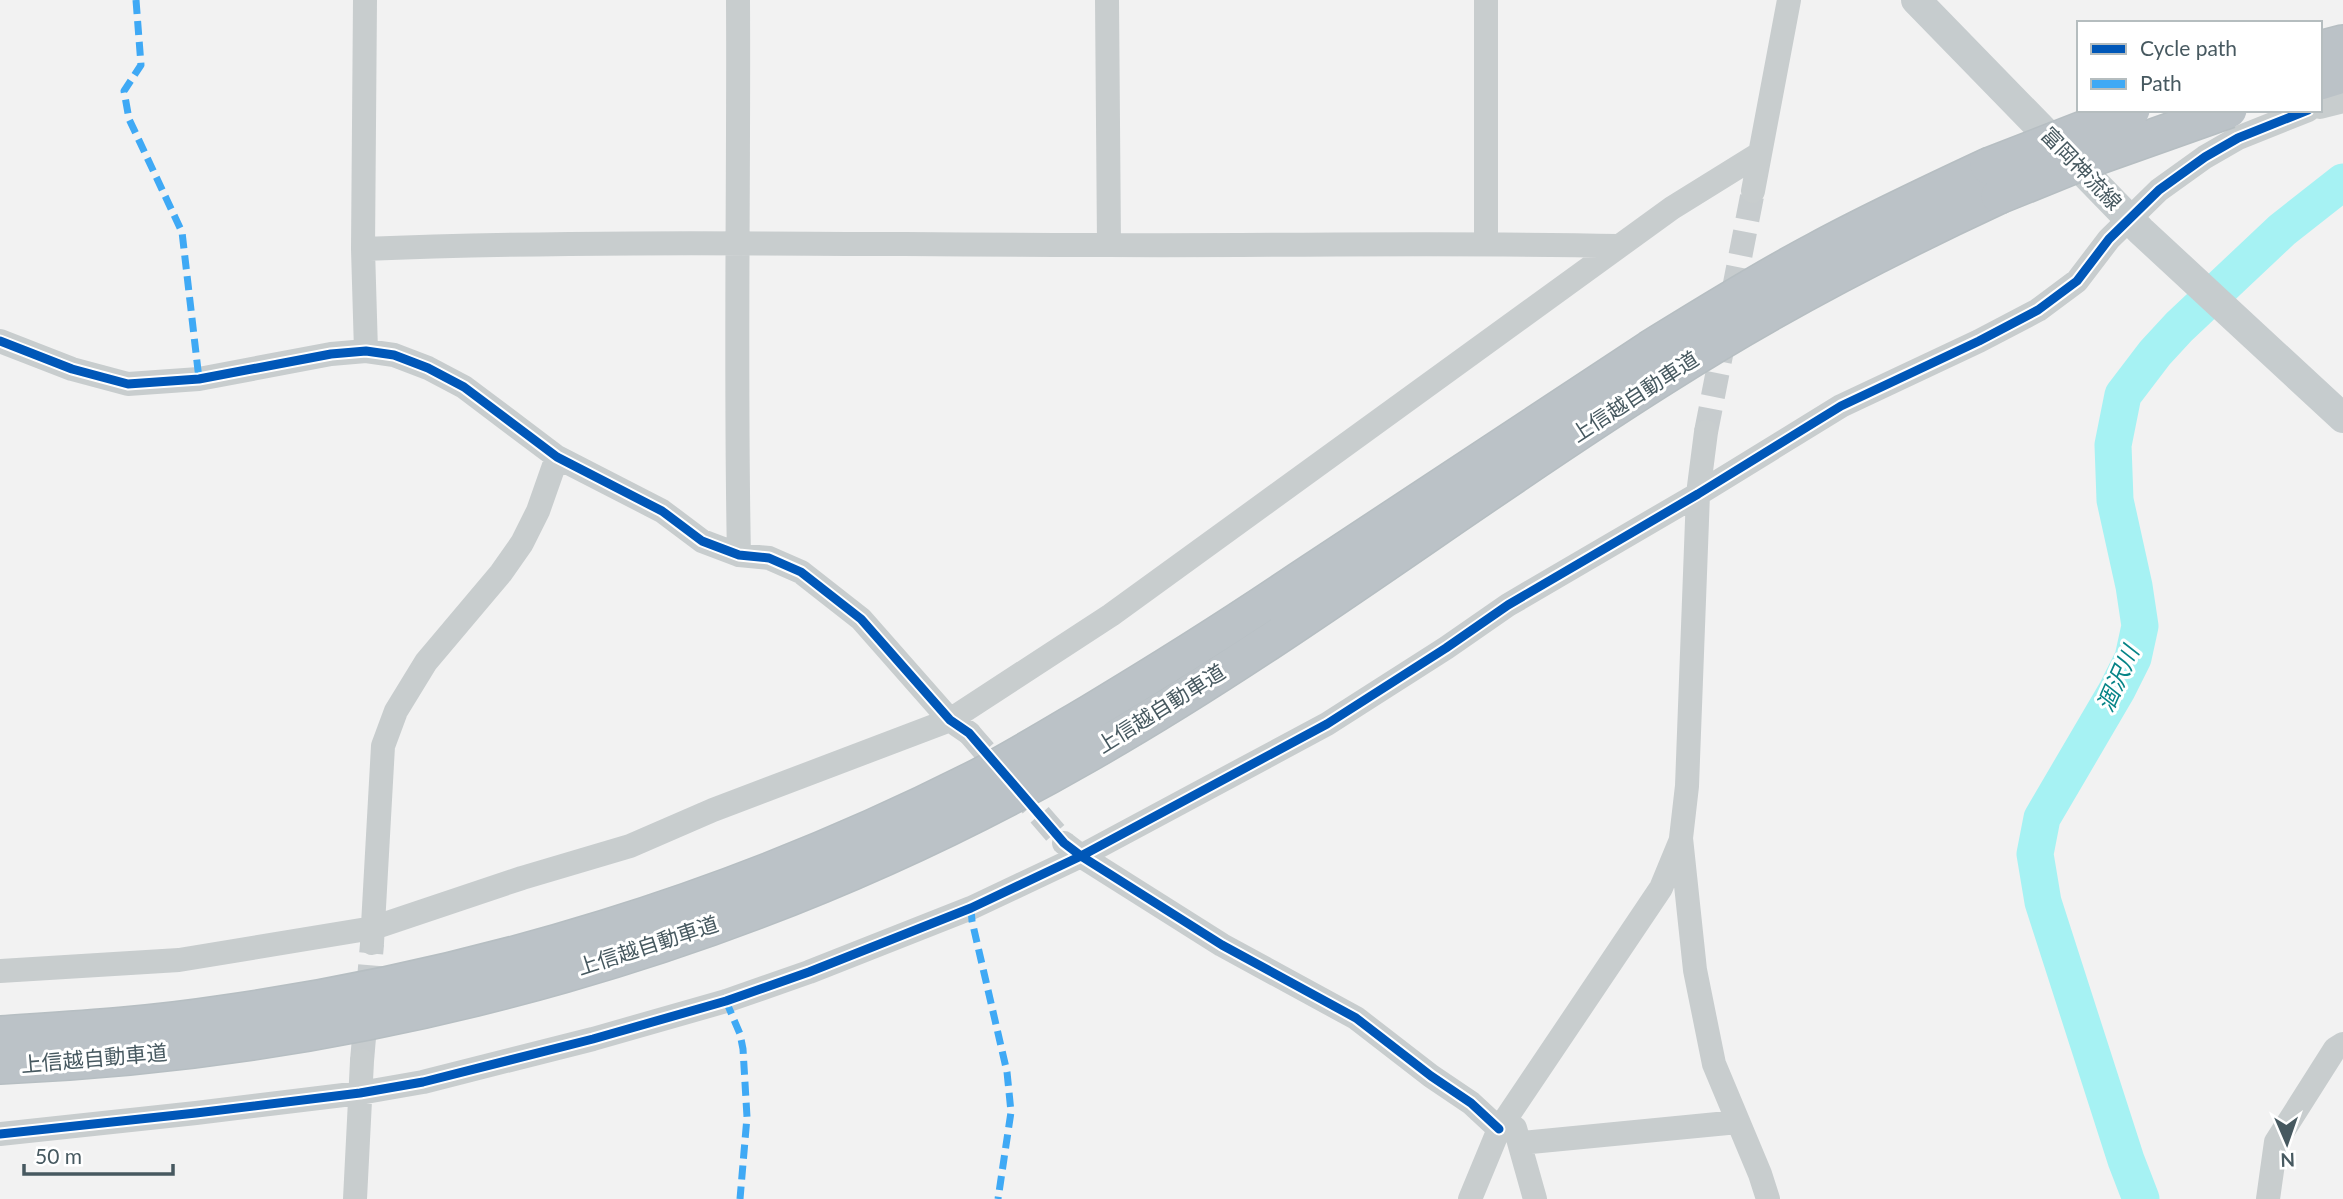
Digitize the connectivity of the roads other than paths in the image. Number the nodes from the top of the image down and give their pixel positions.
1 (365, 0) edge
2 (738, 0) edge
3 (1107, 0) edge
4 (1486, 0) edge
5 (1789, 0) edge
6 (1916, 0) edge
7 (2343, 43) edge
8 (2322, 48) edge
9 (2343, 75) edge
10 (2322, 81) edge
11 (2343, 101) edge
12 (2322, 106) edge
13 (2128, 112) edge
14 (2222, 112) edge
15 (2303, 112) edge
16 (1759, 154) junction
17 (1994, 181) junction
18 (1754, 191) tunnel mouth
19 (2135, 225) junction
20 (739, 242) junction
21 (1486, 243) junction
22 (1109, 246) junction
23 (1619, 246) junction
24 (363, 249) junction
25 (0, 341) edge
26 (366, 351) junction
27 (2343, 418) edge
28 (1706, 432) tunnel mouth
29 (557, 457) junction
30 (1698, 494) junction
31 (739, 555) junction
32 (960, 727) junction
33 (1681, 838) junction
34 (1073, 850) junction
35 (372, 937) junction
36 (0, 971) edge
37 (0, 1034) edge
38 (2343, 1044) edge
39 (362, 1061) tunnel mouth
40 (0, 1066) edge
41 (360, 1093) junction
42 (1505, 1122) junction
43 (1738, 1122) junction
44 (0, 1134) edge
45 (1521, 1143) junction
46 (355, 1199) edge
47 (1470, 1199) edge
48 (1535, 1199) edge
49 (1768, 1199) edge
50 (2268, 1199) edge

1 - 24 street
2 - 20 street
3 - 22 street
4 - 21 street
5 - 16 street
6 - 19 main road, 富岡神流線
7 - 8 highway
9 - 10 highway
11 - 12 street
13 - 17 highway, 上信越自動車道, bridge
14 - 17 highway, 上信越自動車道, bridge
15 - 19 street
16 - 18 street
16 - 23 street
17 - 37 highway, 上信越自動車道
17 - 40 highway, 上信越自動車道
19 - 27 main road, 富岡神流線
19 - 30 street
20 - 22 street
20 - 24 street
20 - 31 street
21 - 22 street
21 - 23 street
23 - 32 street
24 - 26 street
25 - 26 street
26 - 29 street
28 - 30 street
29 - 31 street
29 - 35 street
30 - 33 street
30 - 34 street
31 - 32 street
32 - 35 street
33 - 42 street
33 - 43 street
34 - 41 street
34 - 42 street
35 - 36 street
38 - 50 street
39 - 41 street
41 - 44 street
41 - 46 street
42 - 45 street
42 - 47 street
43 - 45 street
43 - 49 street
45 - 48 street

